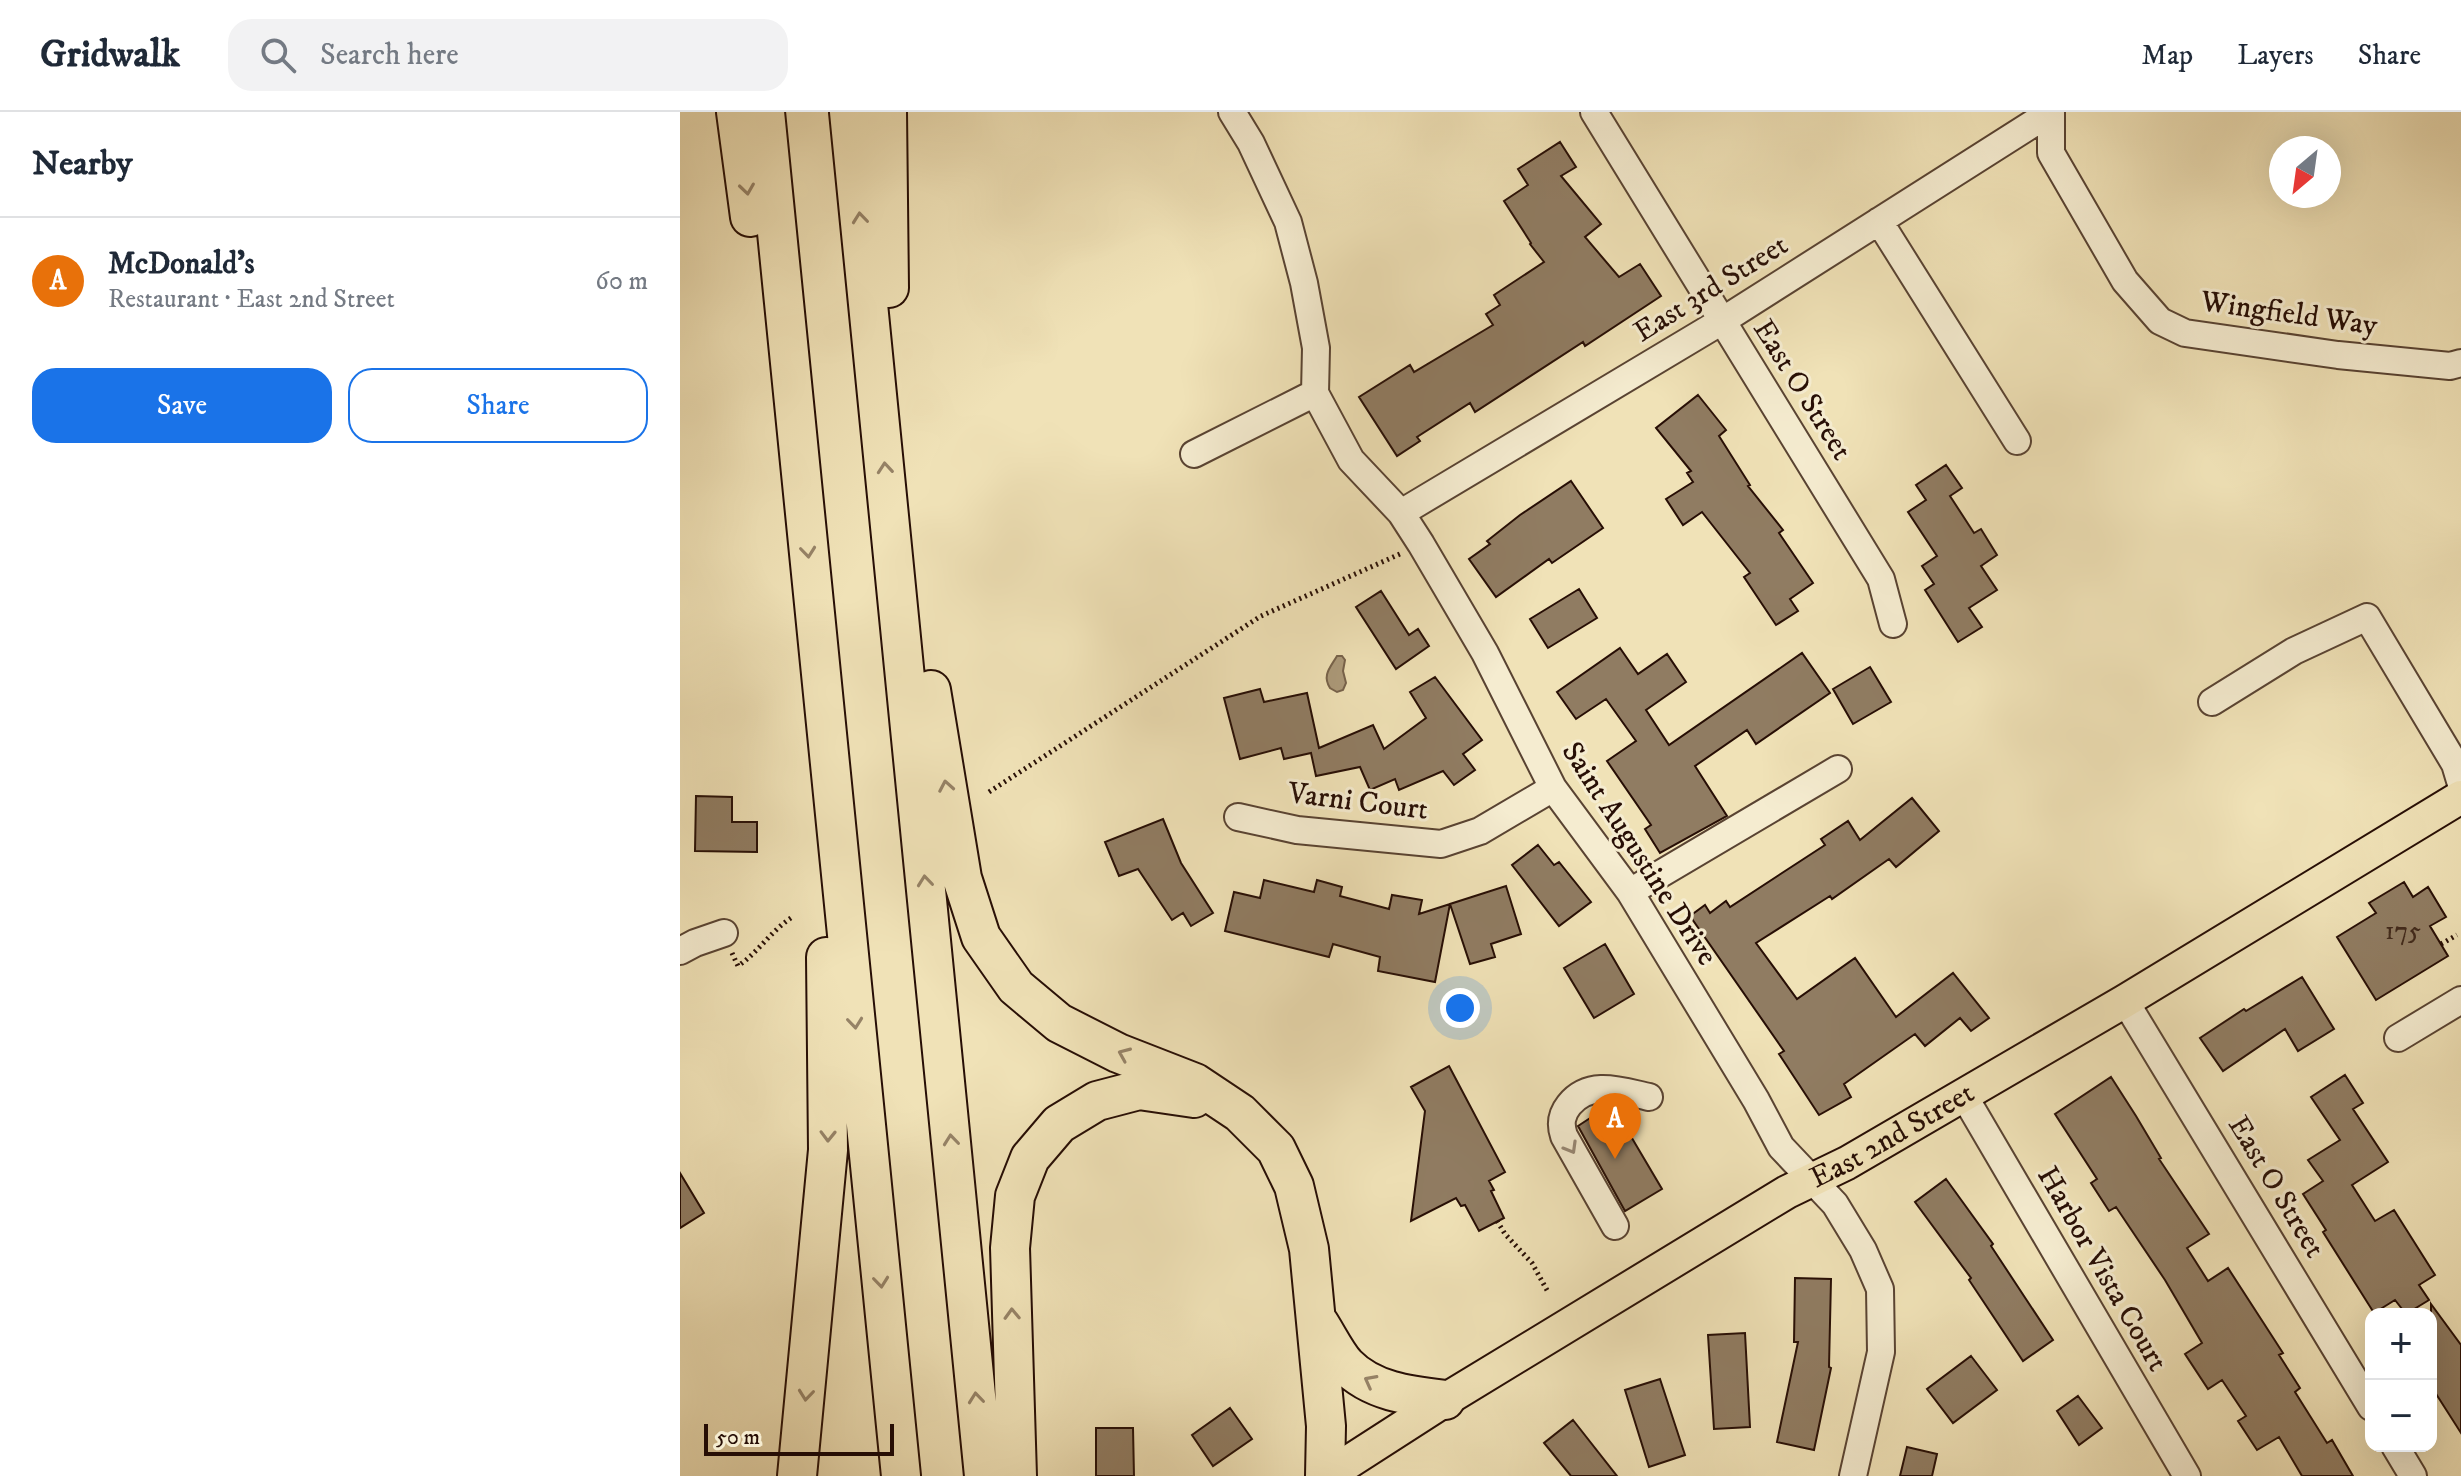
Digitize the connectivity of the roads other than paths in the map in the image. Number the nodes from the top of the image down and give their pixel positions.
1 (736, 112) edge
2 (765, 112) edge
3 (849, 112) edge
4 (887, 112) edge
5 (1232, 112) edge
6 (1594, 112) edge
7 (2051, 112) edge
8 (1879, 221) junction
9 (1722, 321) junction
10 (2461, 363) edge
11 (1315, 393) junction
12 (880, 407) junction
13 (2017, 441) dead end
14 (1194, 454) dead end
15 (800, 474) junction
16 (1401, 513) junction
17 (891, 529) junction
18 (1893, 624) dead end
19 (2212, 702) dead end
20 (1838, 769) dead end
21 (2461, 784) edge
22 (1553, 788) junction
23 (2461, 797) edge
24 (834, 806) junction
25 (1238, 817) dead end
26 (1630, 892) junction
27 (724, 933) road end
28 (680, 951) edge
29 (2461, 1000) edge
30 (2125, 1001) junction
31 (2398, 1038) dead end
32 (1963, 1094) junction
33 (1649, 1097) dead end
34 (1218, 1100) junction
35 (1811, 1181) junction
36 (1615, 1226) dead end
37 (1316, 1318) junction
38 (2365, 1397) edge
39 (1445, 1400) junction
40 (2399, 1452) edge
41 (797, 1476) edge
42 (901, 1476) edge
43 (984, 1476) edge
44 (1017, 1476) edge
45 (1326, 1476) edge
46 (1853, 1476) edge
47 (2187, 1476) edge
48 (2413, 1476) edge

1 -> 15 highway
2 - 15 highway
12 -> 3 highway
4 - 12 highway
5 - 11 street
6 - 9 street, East O Street
7 - 8 street, East 3rd Street
7 - 10 street, Wingfield Way
8 - 9 street, East 3rd Street
8 - 13 street
9 - 16 street, East 3rd Street
9 - 18 street, East O Street
11 - 14 street
11 - 16 street, Saint Augustine Drive
17 -> 12 highway
15 -> 24 highway
16 - 22 street, Saint Augustine Drive
34 -> 17 highway
43 -> 17 highway
19 - 21 street
20 - 26 street
22 - 25 street, Varni Court
22 - 26 street, Saint Augustine Drive
23 - 30 main road, East 2nd Street
24 -> 41 highway
24 -> 42 highway
26 - 35 street, Saint Augustine Drive
27 - 28 street
29 - 31 street
30 - 32 main road, East 2nd Street
30 - 38 street, East O Street
32 - 35 main road, East 2nd Street
32 - 47 street, Harbor Vista Court
33 -> 36 street
34 - 37 highway
44 -> 34 highway
35 - 39 main road, East 2nd Street
35 - 46 street, Saint Augustine Drive
39 -> 37 highway
37 - 45 highway
39 - 45 main road, East 2nd Street
40 - 48 street

